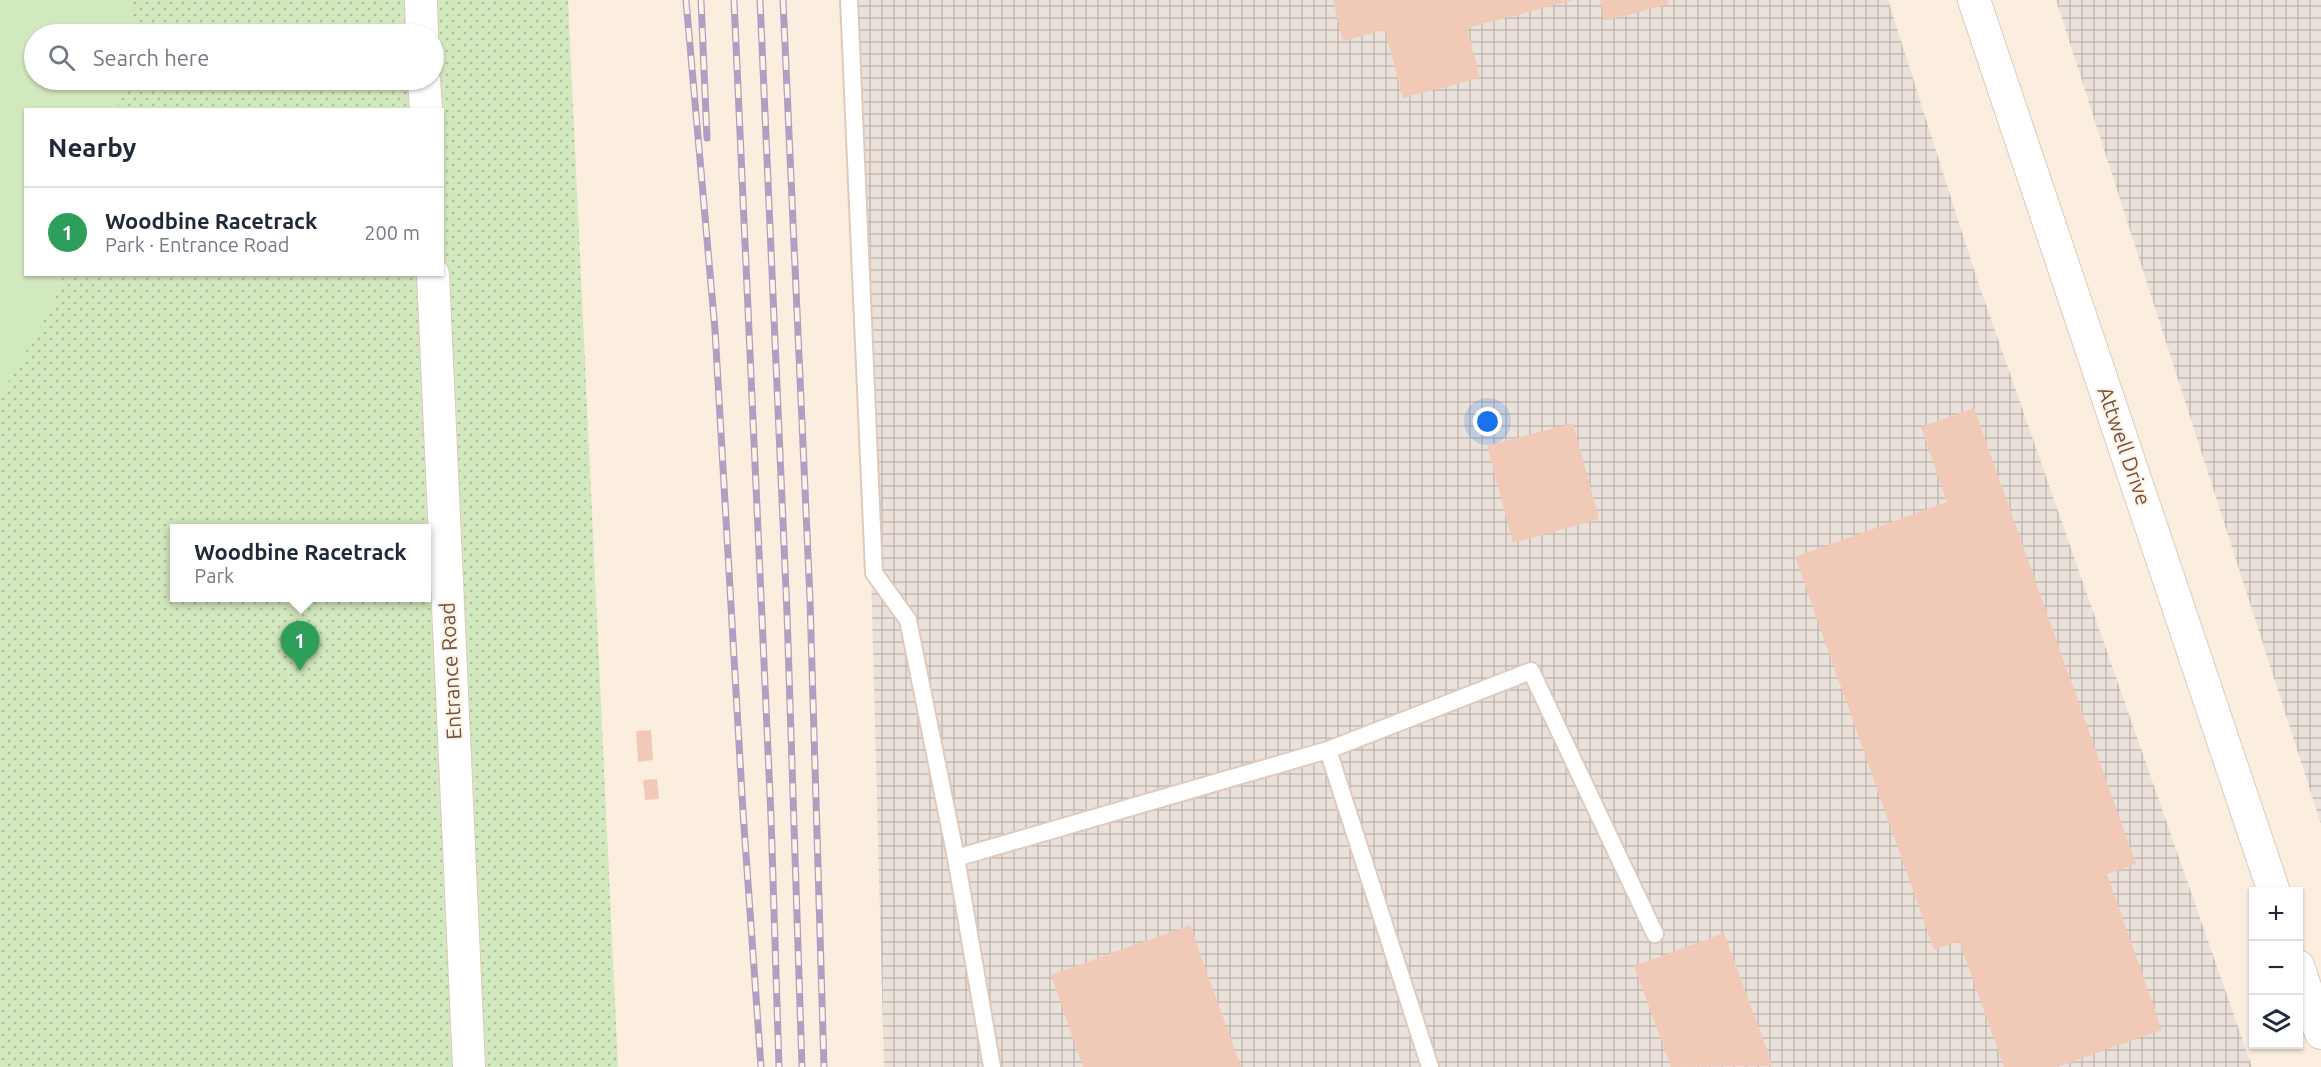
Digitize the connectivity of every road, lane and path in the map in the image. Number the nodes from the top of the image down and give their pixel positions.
1 (421, 0) edge
2 (849, 0) edge
3 (1974, 0) edge
4 (422, 24) edge
5 (425, 90) edge
6 (426, 108) edge
7 (433, 276) edge
8 (1328, 750) junction
9 (956, 858) junction
10 (2273, 887) edge
11 (1655, 934) dead end
12 (2303, 981) edge
13 (2321, 1033) edge
14 (470, 1067) edge
15 (992, 1067) edge
16 (1430, 1067) edge

1 - 4 street
2 - 9 lane
3 - 10 street, Attwell Drive
5 - 6 street
7 - 14 street, Entrance Road
8 - 9 lane
8 - 11 lane
8 - 16 lane
9 - 15 lane
12 - 13 street

